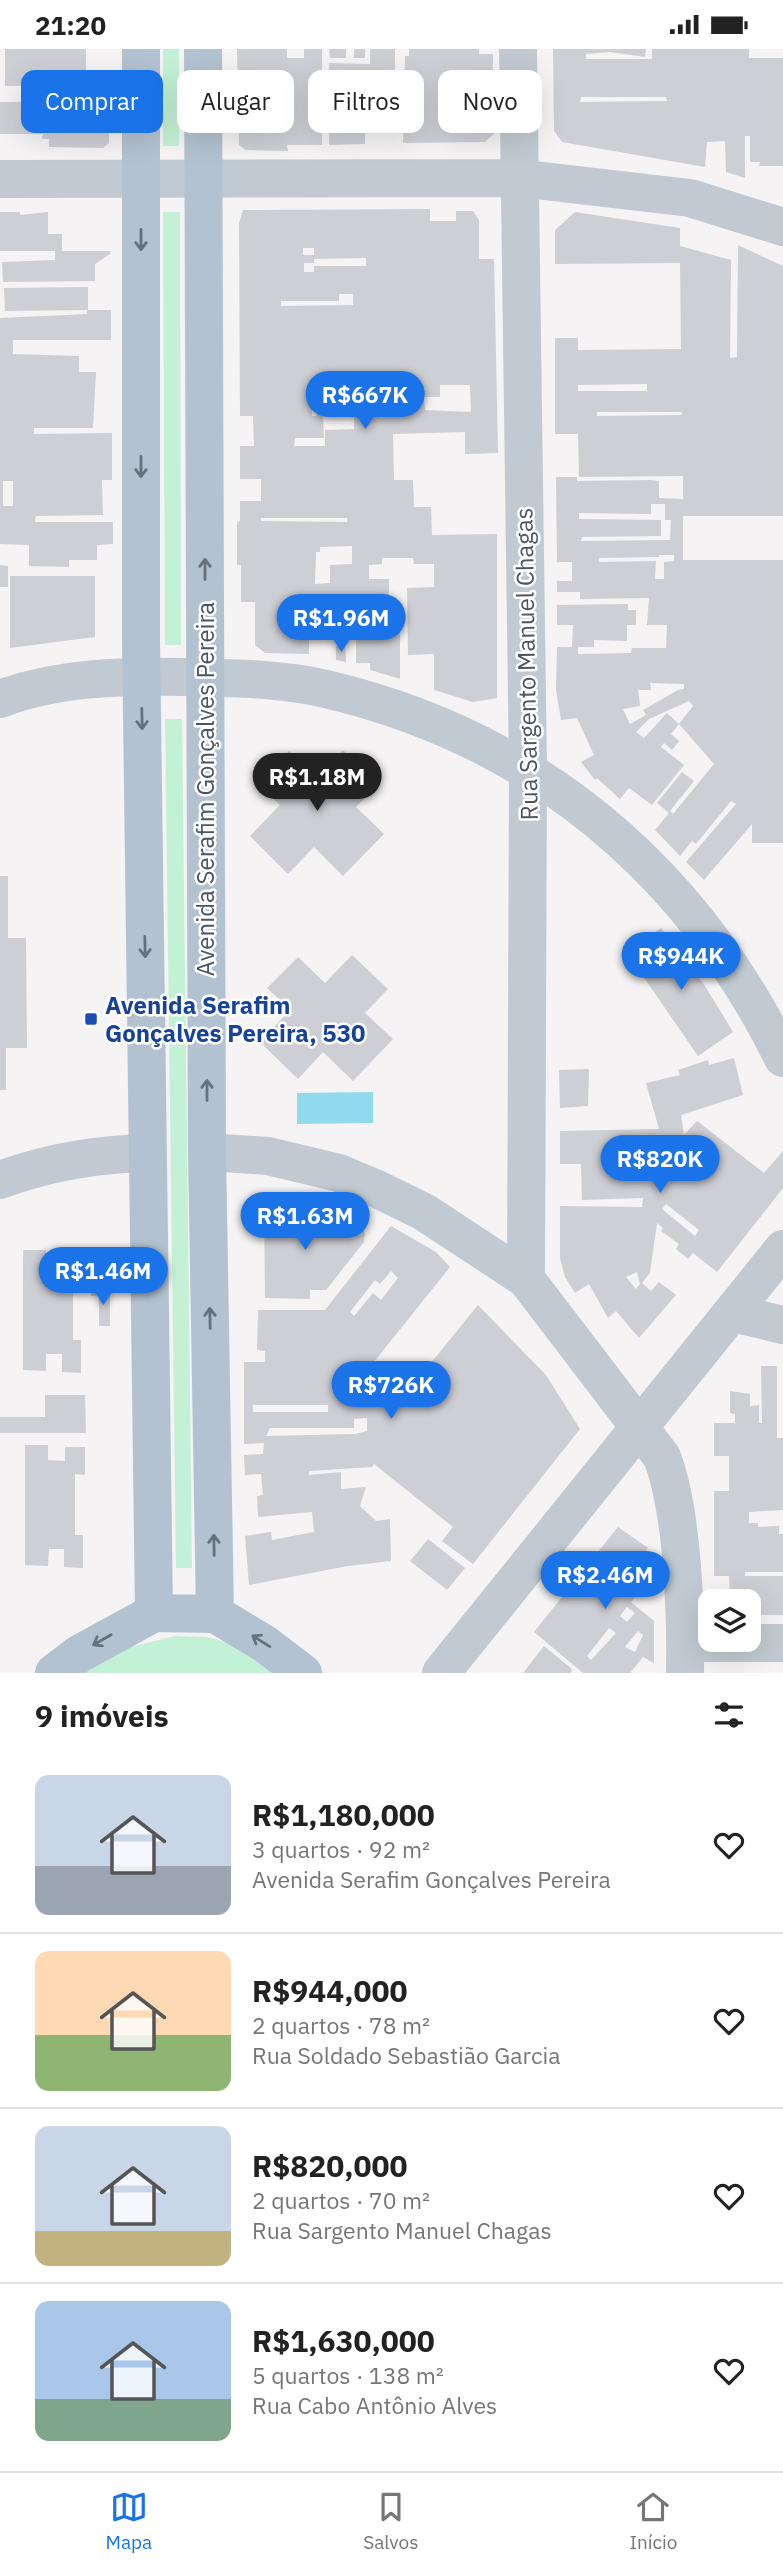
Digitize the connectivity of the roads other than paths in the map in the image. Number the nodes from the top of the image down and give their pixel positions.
1 (141, 49) edge
2 (203, 49) edge
3 (518, 49) edge
4 (518, 178) junction
5 (0, 179) edge
6 (203, 180) junction
7 (141, 181) junction
8 (783, 227) edge
9 (141, 677) junction
10 (205, 677) junction
11 (0, 699) edge
12 (528, 770) junction
13 (778, 1038) edge
14 (207, 1152) junction
15 (147, 1153) junction
16 (0, 1180) edge
17 (783, 1249) edge
18 (526, 1279) junction
19 (733, 1313) junction
20 (783, 1325) edge
21 (641, 1428) junction
22 (154, 1613) junction
23 (215, 1614) junction
24 (783, 1643) edge
25 (686, 1658) edge
26 (54, 1673) edge
27 (303, 1673) edge
28 (441, 1673) edge

1 - 7 main road
2 - 6 main road, Avenida Serafim Gonçalves Pereira
3 - 4 street, Rua Sargento Manuel Chagas
4 - 6 street
4 - 8 street
4 - 12 street, Rua Sargento Manuel Chagas
5 - 7 street
6 - 7 street
10 -> 6 main road, Avenida Serafim Gonçalves Pereira
7 -> 9 main road
9 - 10 street
9 - 11 street
9 -> 15 main road
10 - 12 street
14 -> 10 main road, Avenida Serafim Gonçalves Pereira
12 - 13 street
12 - 18 street, Rua Sargento Manuel Chagas
14 - 18 street
23 -> 14 main road, Avenida Serafim Gonçalves Pereira
15 - 16 street
15 - 22 main road
17 - 19 street
18 - 21 street
19 - 20 street
19 - 21 street
21 - 25 street
21 - 28 street
22 - 23 main road
22 -> 26 main road
27 -> 23 main road
24 - 25 street

